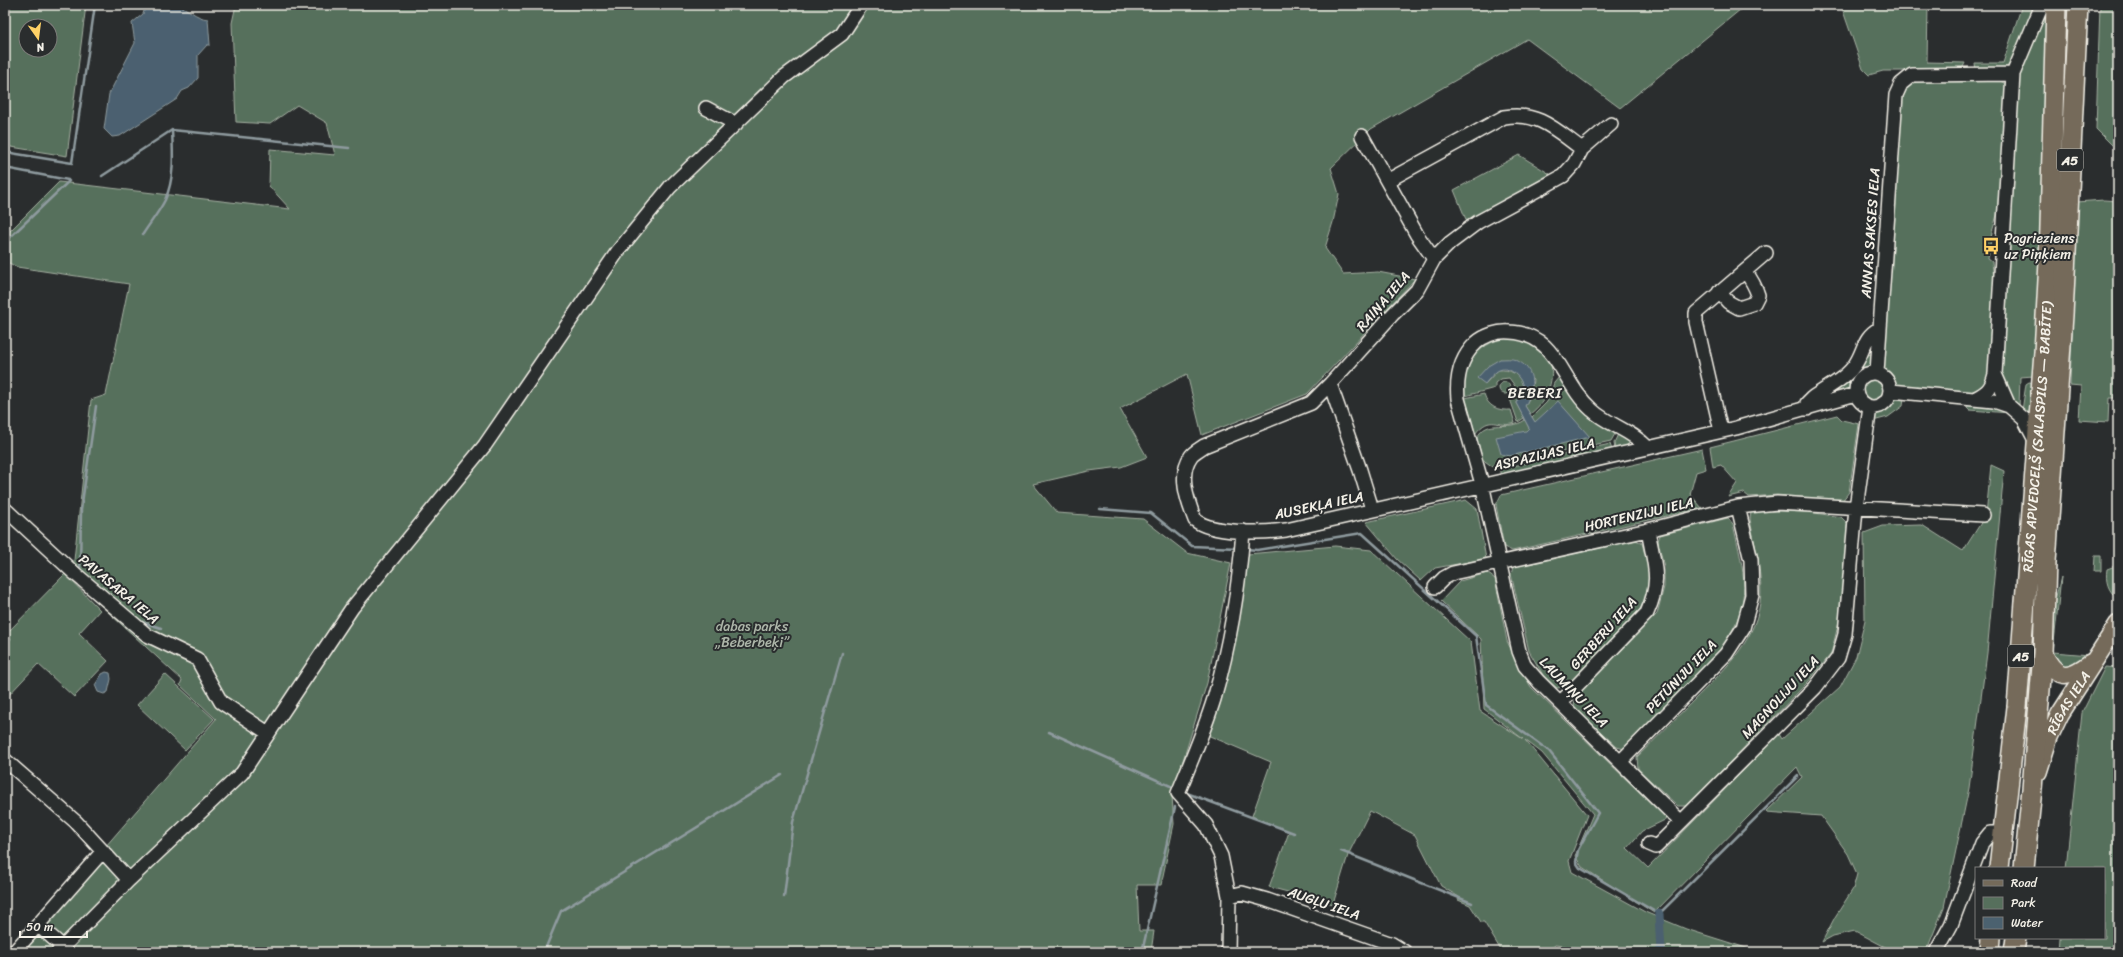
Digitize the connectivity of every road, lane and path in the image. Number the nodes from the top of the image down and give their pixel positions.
1 (862, 5) edge
2 (2042, 5) edge
3 (2056, 5) edge
4 (2078, 5) edge
5 (2013, 74) junction
6 (706, 108) dead end
7 (736, 124) junction
8 (1611, 124) dead end
9 (1362, 136) dead end
10 (1582, 149) junction
11 (1387, 181) junction
12 (1766, 253) dead end
13 (1434, 258) junction
14 (1745, 271) junction
15 (1719, 292) junction
16 (1880, 328) junction
17 (1877, 372) junction
18 (1995, 374) junction
19 (1330, 384) junction
20 (1891, 391) junction
21 (1856, 394) junction
22 (1976, 398) junction
23 (2010, 406) junction
24 (1870, 407) junction
25 (1807, 409) junction
26 (1721, 431) junction
27 (2037, 443) junction
28 (1647, 447) junction
29 (1482, 484) junction
30 (1738, 507) junction
31 (1856, 508) junction
32 (5, 509) edge
33 (1372, 509) junction
34 (1983, 515) dead end
35 (1648, 530) junction
36 (1243, 531) junction
37 (1499, 562) junction
38 (1435, 587) dead end
39 (2116, 633) edge
40 (2043, 653) junction
41 (2093, 660) junction
42 (1560, 703) junction
43 (268, 732) junction
44 (5, 760) edge
45 (1620, 762) junction
46 (2032, 789) junction
47 (1681, 822) junction
48 (2002, 833) junction
49 (1649, 844) dead end
50 (103, 851) junction
51 (1999, 867) edge
52 (2024, 867) edge
53 (129, 880) junction
54 (1229, 896) junction
55 (38, 925) junction
56 (1991, 939) edge
57 (2016, 939) edge
58 (60, 950) edge
59 (14, 952) edge
60 (1228, 952) edge
61 (1405, 952) edge
62 (1936, 952) edge
63 (1990, 952) edge
64 (2014, 952) edge

1 - 7 street
2 - 5 street
3 - 27 highway, RĪGAS APVEDCEĻŠ (SALASPILS — BABĪTE) / A5
4 - 40 highway, RĪGAS APVEDCEĻŠ (SALASPILS — BABĪTE) / A5
5 - 16 street, ANNAS SAKSES IELA
5 - 18 street
6 - 7 street
7 - 43 street
8 - 10 street, RAIŅA IELA
9 - 11 street
10 - 11 street
10 - 13 street, RAIŅA IELA
11 - 13 street
12 - 14 street
13 - 19 street, RAIŅA IELA
14 - 15 street
14 - 15 street
15 - 26 street
16 - 17 street, ANNAS SAKSES IELA
16 - 25 street
17 - 20 street
17 - 21 street
18 - 22 street
18 - 23 street
19 - 33 street
19 - 36 street, AUSEKĻA IELA
20 - 22 street
20 - 24 street
21 - 24 street
21 - 25 street, ASPAZIJAS IELA
22 - 23 street
23 - 27 street
24 - 31 street, MAGNOLIJU IELA
25 - 26 street, ASPAZIJAS IELA
26 - 28 street, ASPAZIJAS IELA
27 - 48 highway, RĪGAS APVEDCEĻŠ (SALASPILS — BABĪTE) / A5
28 - 29 street, ASPAZIJAS IELA
28 - 29 street, ASPAZIJAS IELA
29 - 33 street, AUSEKĻA IELA
29 - 37 street, LAUMIŅU IELA
30 - 31 street, HORTENZIJU IELA
30 - 35 street, HORTENZIJU IELA
30 - 45 street, PETŪNIJU IELA
31 - 34 street, HORTENZIJU IELA
31 - 47 street, MAGNOLIJU IELA
32 - 43 street, PAVASARA IELA
33 - 36 street, AUSEKĻA IELA
35 - 37 street, HORTENZIJU IELA
35 - 42 street, GERBERU IELA
36 - 54 street
37 - 38 street, HORTENZIJU IELA
37 - 42 street, LAUMIŅU IELA
39 - 41 main road, RĪGAS IELA
40 - 41 main road
40 - 46 highway, RĪGAS APVEDCEĻŠ (SALASPILS — BABĪTE) / A5
41 - 46 main road, RĪGAS IELA
42 - 45 street, LAUMIŅU IELA
43 - 53 street
44 - 50 street
45 - 47 street, LAUMIŅU IELA
46 - 52 highway, RĪGAS APVEDCEĻŠ (SALASPILS — BABĪTE) / A5
47 - 49 street, MAGNOLIJU IELA
48 - 51 highway, RĪGAS APVEDCEĻŠ (SALASPILS — BABĪTE) / A5
48 - 62 street
50 - 53 street
50 - 55 street
53 - 58 street
54 - 60 street
54 - 61 street, AUGĻU IELA
55 - 58 street
55 - 59 street
56 - 63 highway
57 - 64 highway

